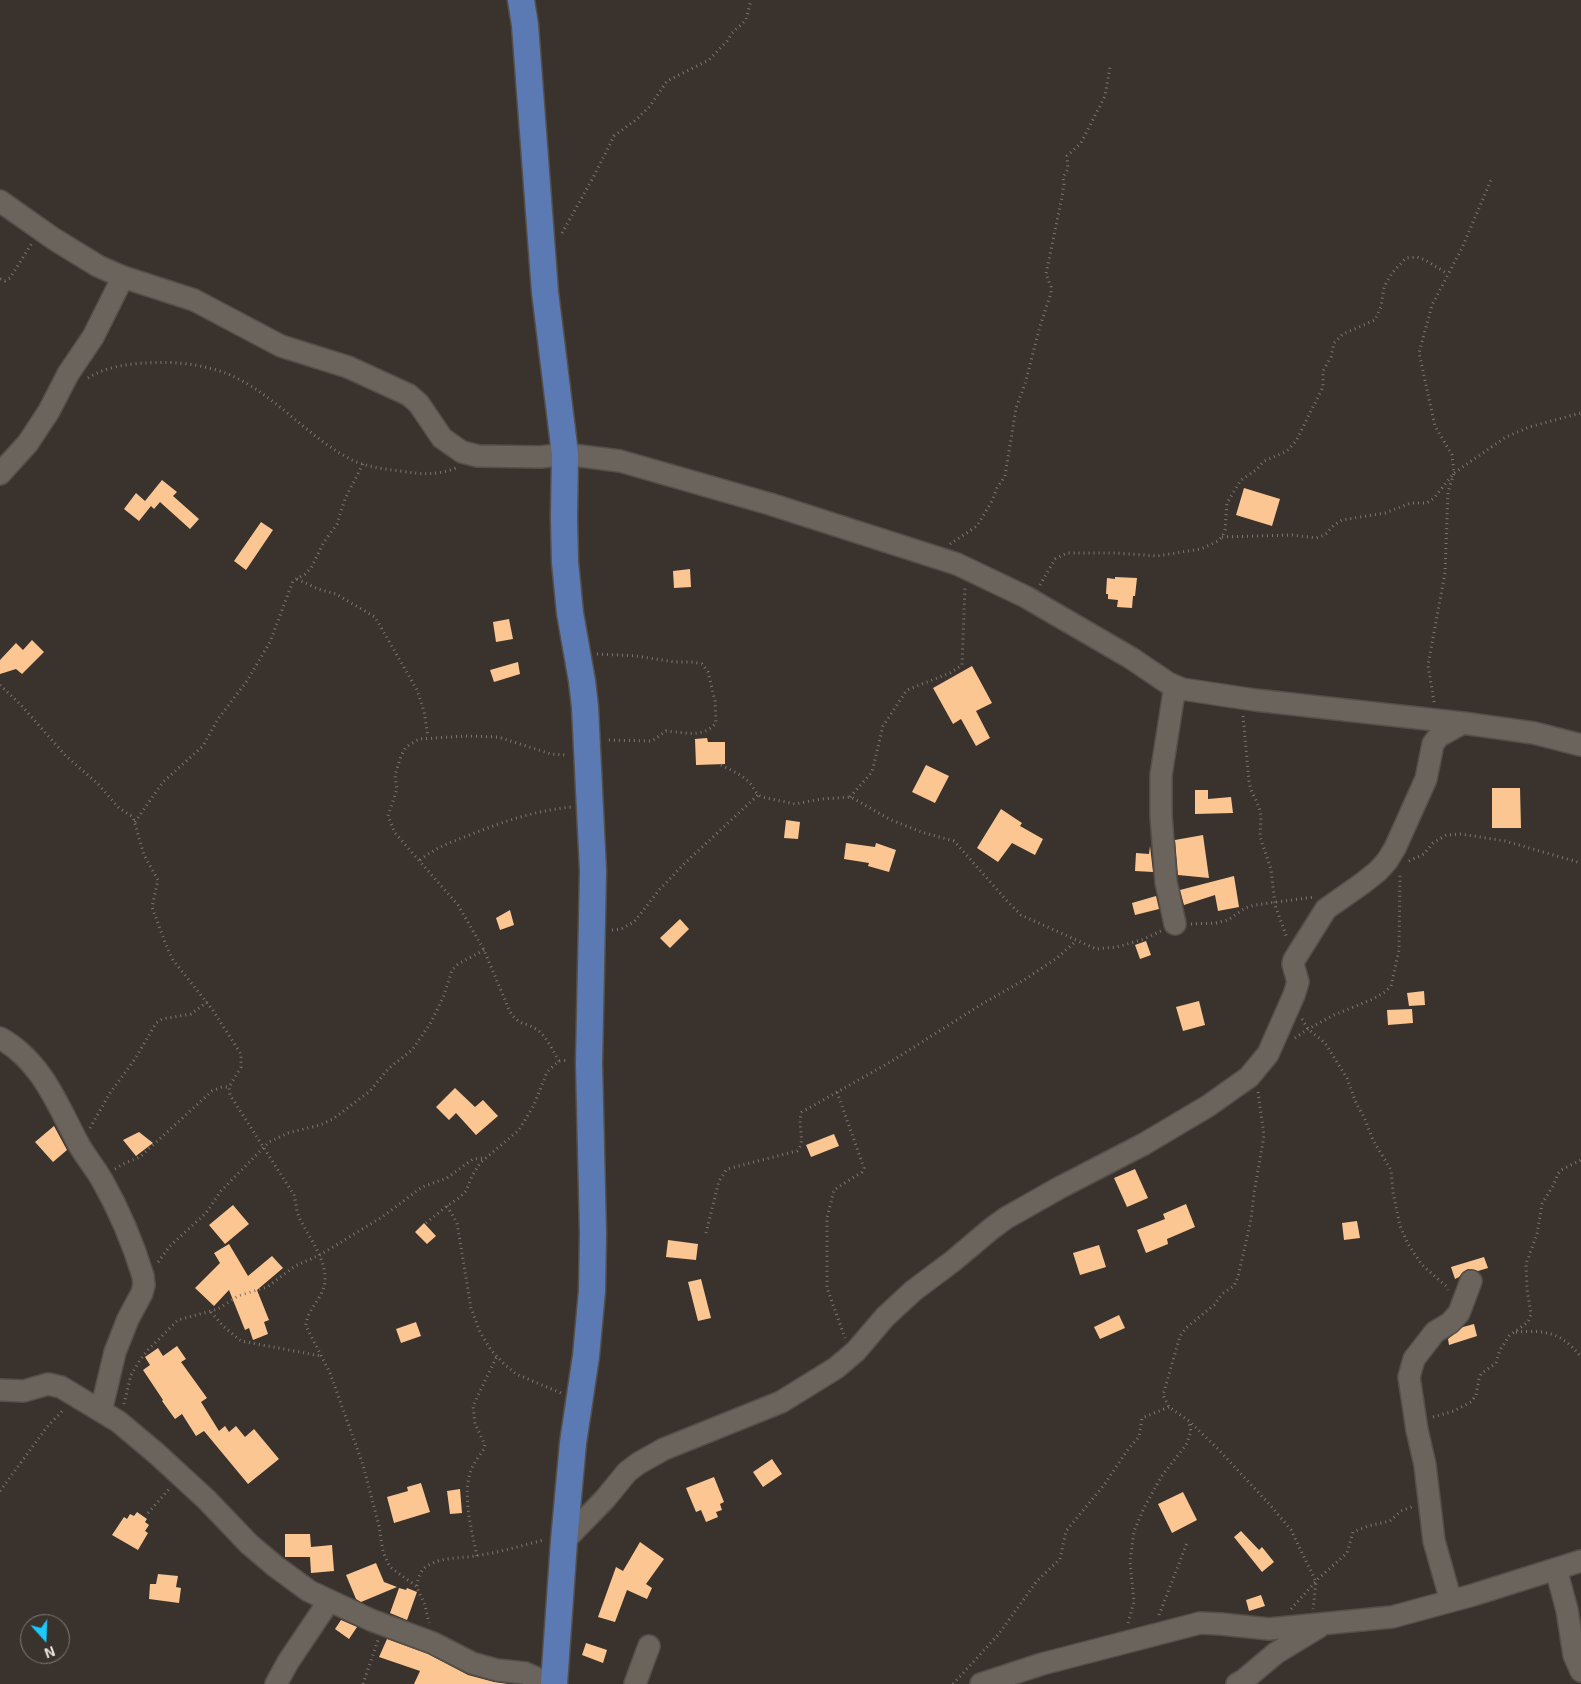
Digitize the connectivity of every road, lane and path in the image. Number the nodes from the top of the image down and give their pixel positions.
1 (521, 0) edge
2 (751, 0) edge
3 (1110, 67) dead end
4 (1491, 180) dead end
5 (0, 201) edge
6 (40, 229) junction
7 (561, 233) dead end
8 (1448, 274) junction
9 (123, 278) junction
10 (0, 279) edge
11 (85, 380) dead end
12 (1581, 413) edge
13 (564, 454) junction
14 (478, 456) junction
15 (363, 464) junction
16 (1454, 473) junction
17 (0, 474) edge
18 (1222, 538) junction
19 (930, 555) junction
20 (967, 568) junction
21 (296, 579) junction
22 (1033, 601) junction
23 (576, 653) junction
24 (0, 685) edge
25 (1175, 686) junction
26 (1242, 698) junction
27 (1438, 720) junction
28 (1463, 723) junction
29 (428, 737) junction
30 (1581, 745) edge
31 (588, 750) junction
32 (721, 765) dead end
33 (758, 795) junction
34 (849, 797) junction
35 (591, 805) junction
36 (136, 822) junction
37 (420, 860) junction
38 (1408, 862) dead end
39 (1581, 863) edge
40 (1400, 872) dead end
41 (1343, 897) junction
42 (1275, 903) junction
43 (1175, 924) junction
44 (592, 933) junction
45 (1076, 941) junction
46 (484, 950) junction
47 (1294, 960) junction
48 (207, 1002) junction
49 (1302, 1017) dead end
50 (1308, 1029) junction
51 (0, 1038) edge
52 (559, 1061) junction
53 (589, 1063) junction
54 (1258, 1086) dead end
55 (229, 1087) junction
56 (837, 1092) junction
57 (80, 1146) junction
58 (264, 1148) junction
59 (486, 1158) junction
60 (1581, 1160) edge
61 (101, 1178) junction
62 (447, 1206) junction
63 (426, 1223) dead end
64 (706, 1233) dead end
65 (320, 1255) junction
66 (1471, 1281) dead end
67 (144, 1286) junction
68 (212, 1312) junction
69 (1460, 1312) junction
70 (1514, 1332) junction
71 (321, 1356) junction
72 (496, 1356) junction
73 (1581, 1357) edge
74 (848, 1358) junction
75 (0, 1390) edge
76 (80, 1398) junction
77 (579, 1403) junction
78 (1169, 1407) junction
79 (101, 1411) junction
80 (1189, 1421) junction
81 (1415, 1421) junction
82 (119, 1422) junction
83 (180, 1476) junction
84 (0, 1491) edge
85 (1428, 1495) junction
86 (148, 1513) dead end
87 (564, 1538) junction
88 (1187, 1543) dead end
89 (477, 1556) junction
90 (1581, 1561) edge
91 (1556, 1569) junction
92 (1316, 1582) junction
93 (416, 1586) junction
94 (329, 1601) junction
95 (1451, 1601) junction
96 (1288, 1612) dead end
97 (383, 1625) junction
98 (1317, 1625) junction
99 (1142, 1639) junction
100 (433, 1643) junction
101 (649, 1646) dead end
102 (1581, 1671) edge
103 (502, 1677) edge
104 (276, 1684) edge
105 (363, 1684) edge
106 (550, 1684) edge
107 (554, 1684) edge
108 (635, 1684) edge
109 (954, 1684) edge
110 (981, 1684) edge
111 (1237, 1684) edge

1 - 13 main road
2 - 7 path
3 - 19 path
4 - 8 path
5 - 6 street
6 - 9 street
6 - 10 path
8 - 16 path
8 - 18 path
9 - 14 street
9 - 17 street
11 - 15 path
12 - 16 path
13 - 14 street
13 - 19 street
13 - 23 main road
14 - 15 path
15 - 21 path
16 - 18 path
16 - 27 path
18 - 22 path
19 - 20 street
20 - 22 street
20 - 34 path
21 - 29 path
21 - 36 path
22 - 25 street
23 - 31 main road
23 - 31 path
24 - 36 path
25 - 26 street
25 - 43 street
26 - 27 street
26 - 42 path
27 - 28 street
28 - 30 street
28 - 41 street
29 - 31 path
29 - 37 path
31 - 35 main road
32 - 33 path
33 - 34 path
33 - 44 path
34 - 45 path
35 - 37 path
35 - 44 main road
36 - 48 path
37 - 46 path
38 - 39 path
40 - 50 path
41 - 42 path
41 - 47 street
42 - 43 path
42 - 47 path
43 - 45 path
44 - 53 main road
45 - 56 path
46 - 52 path
46 - 58 path
47 - 74 street
48 - 55 path
48 - 57 path
49 - 50 path
50 - 69 path
51 - 57 street
52 - 53 path
52 - 59 path
53 - 77 main road
54 - 78 path
55 - 58 path
55 - 61 path
56 - 64 path
56 - 74 path
57 - 61 street
58 - 65 path
58 - 67 path
59 - 62 path
59 - 65 path
60 - 70 path
61 - 67 street
62 - 63 path
62 - 72 path
65 - 68 path
65 - 71 path
66 - 69 street
67 - 79 street
68 - 71 path
68 - 82 path
69 - 81 street
70 - 73 path
70 - 81 path
71 - 93 path
72 - 77 path
72 - 89 path
74 - 87 street
75 - 76 street
76 - 79 street
76 - 84 path
77 - 87 main road
78 - 80 path
78 - 109 path
79 - 82 street
80 - 92 path
80 - 99 path
81 - 85 street
82 - 83 street
83 - 86 path
83 - 94 street
85 - 92 path
85 - 95 street
87 - 89 path
87 - 107 main road
88 - 99 path
89 - 93 path
90 - 91 street
91 - 95 street
91 - 102 street
92 - 96 path
92 - 98 path
93 - 100 path
94 - 97 street
94 - 104 street
95 - 98 street
97 - 100 street
97 - 105 path
98 - 99 street
98 - 111 street
99 - 110 street
100 - 103 street
101 - 108 street
103 - 106 street

